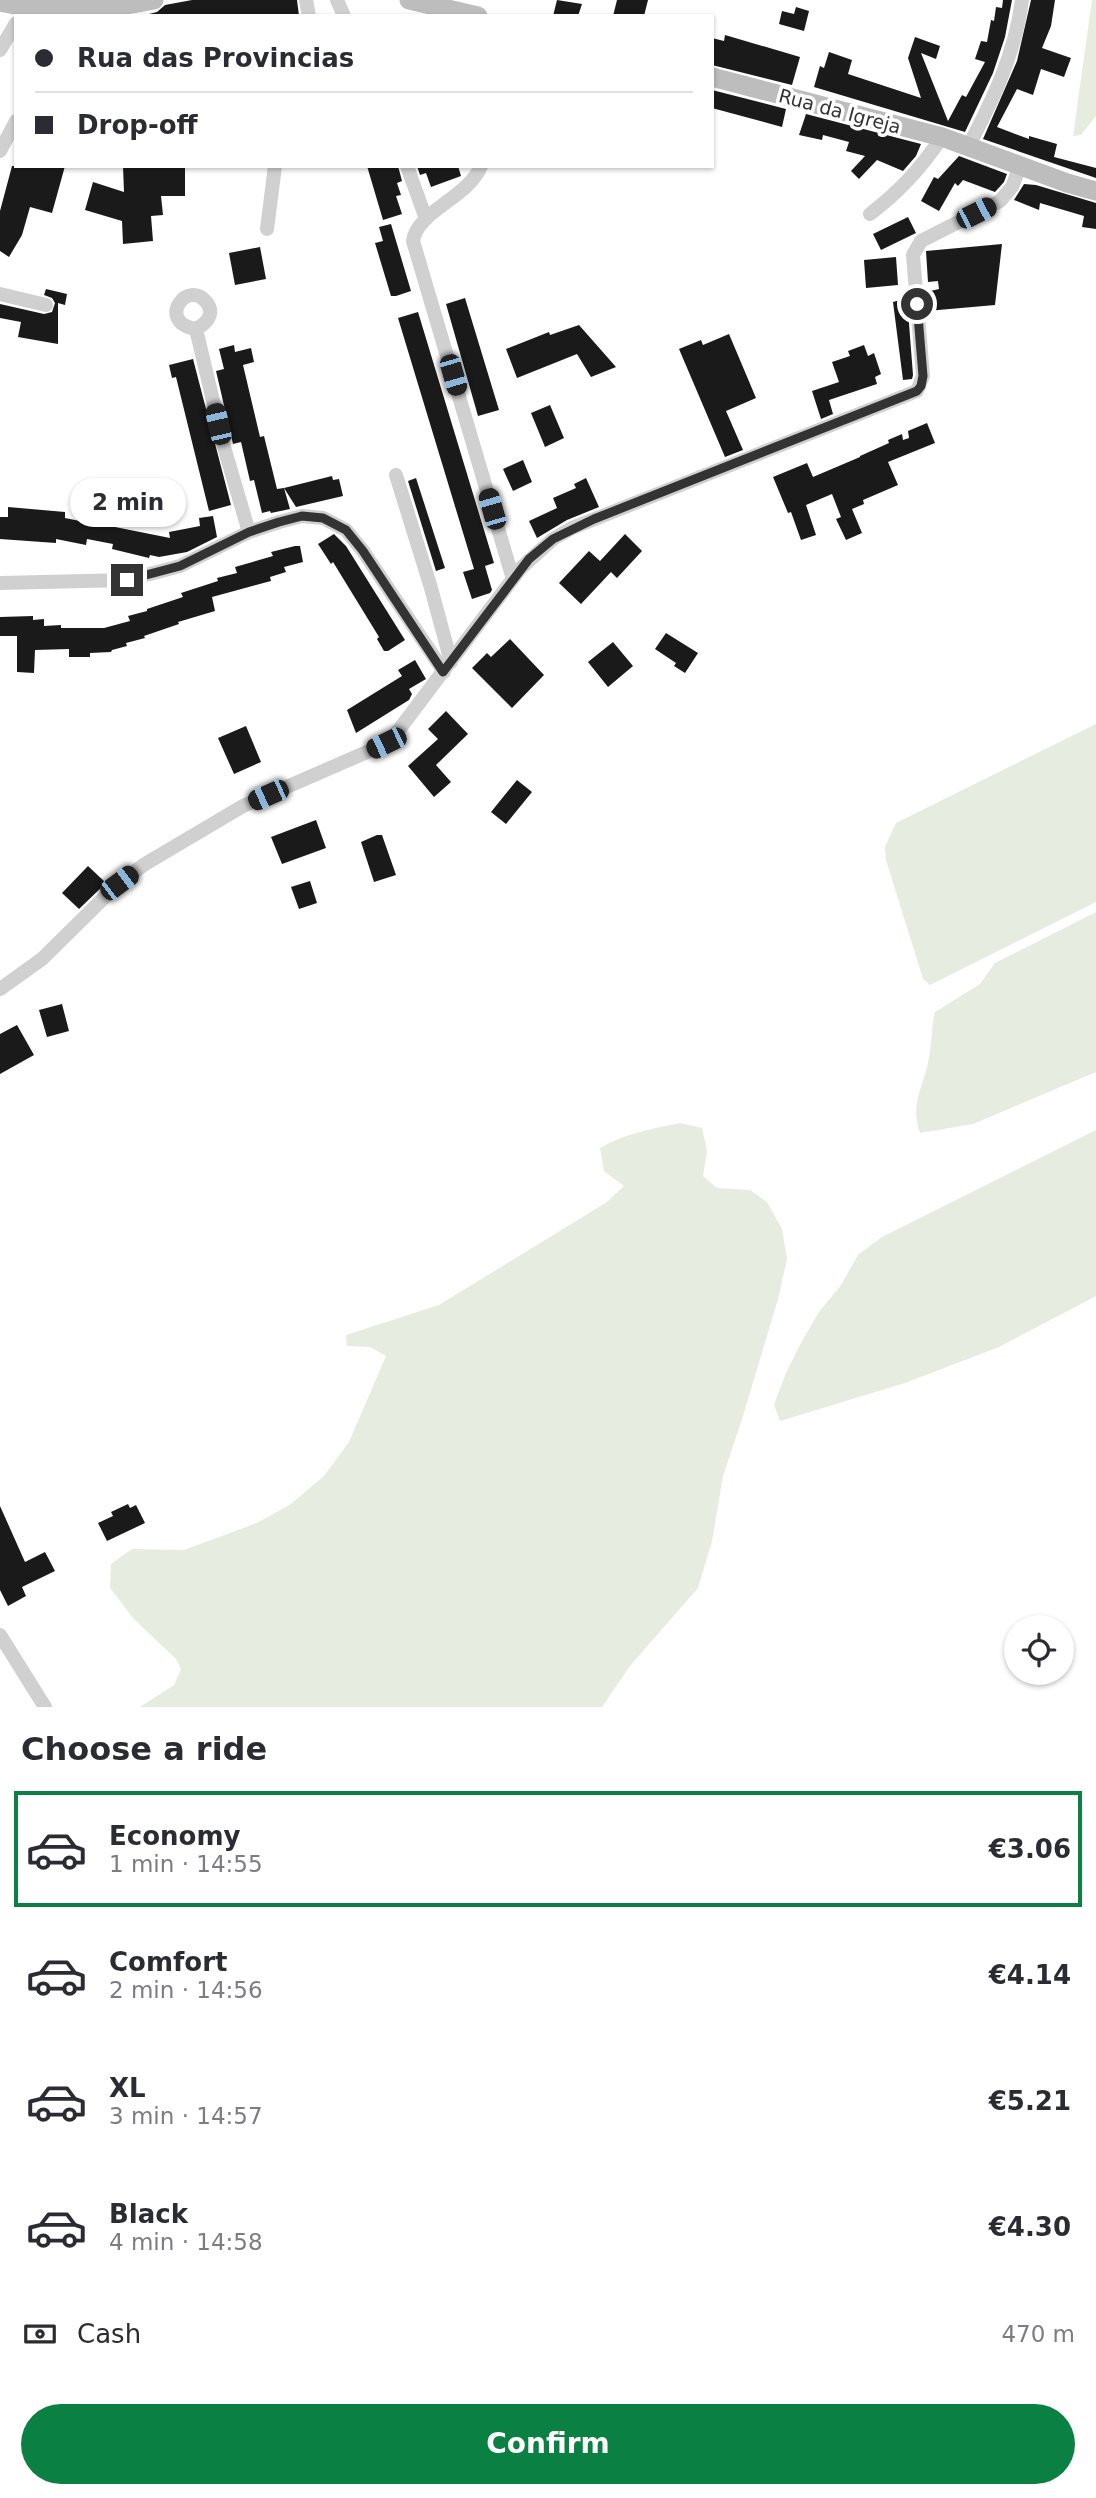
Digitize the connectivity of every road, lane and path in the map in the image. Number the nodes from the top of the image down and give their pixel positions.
1 (154, 0) edge
2 (410, 0) edge
3 (1022, 0) edge
4 (0, 2) edge
5 (23, 12) edge
6 (470, 14) edge
7 (14, 27) edge
8 (0, 50) edge
9 (714, 78) edge
10 (14, 125) edge
11 (942, 137) junction
12 (968, 147) junction
13 (0, 151) edge
14 (1020, 166) junction
15 (275, 168) edge
16 (408, 168) edge
17 (480, 168) edge
18 (1096, 191) edge
19 (870, 214) dead end
20 (422, 223) junction
21 (267, 229) dead end
22 (0, 294) edge
23 (46, 305) dead end
24 (197, 329) dead end
25 (396, 475) dead end
26 (249, 532) junction
27 (513, 579) junction
28 (0, 583) edge
29 (447, 667) junction
30 (0, 989) edge
31 (0, 1635) edge
32 (45, 1707) edge

1 - 5 street
2 - 6 street
3 - 12 street
4 - 5 street
7 - 8 street
9 - 11 street, Rua da Igreja
10 - 13 street
11 - 12 street, Rua da Igreja
11 - 19 street
12 - 14 street, Rua da Igreja
14 - 18 street, Rua da Igreja
14 - 27 street
15 - 21 street
16 - 20 street
17 - 20 street
20 - 27 street
22 - 23 street
24 - 26 street
25 - 29 street
26 - 28 street
26 - 29 street
27 - 29 street
29 - 30 street
31 - 32 street

